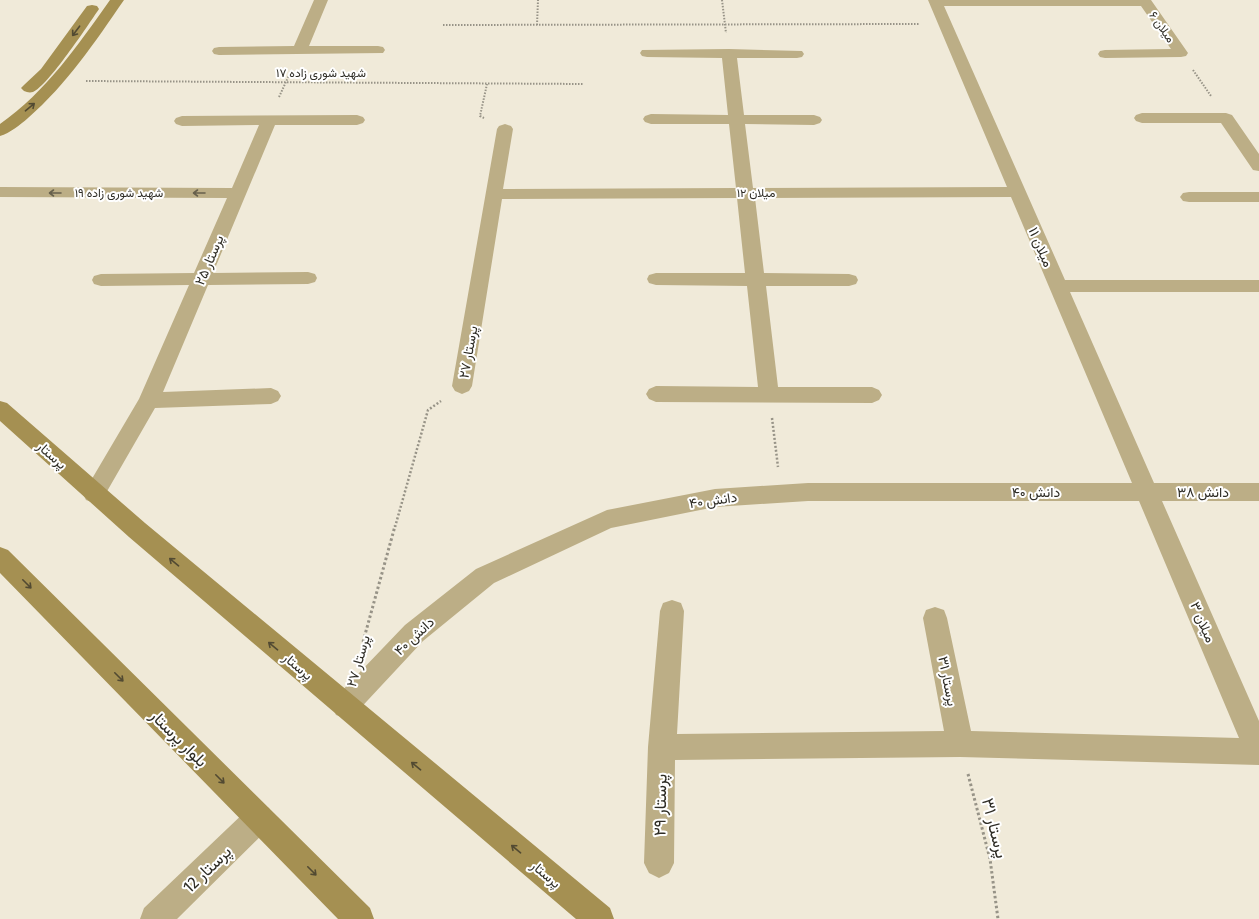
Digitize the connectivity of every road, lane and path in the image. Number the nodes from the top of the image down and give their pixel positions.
1 (99, 0) edge
2 (117, 0) edge
3 (321, 0) edge
4 (538, 0) edge
5 (722, 0) edge
6 (935, 1) edge
7 (1144, 1) edge
8 (537, 24) junction
9 (725, 24) junction
10 (945, 24) junction
11 (443, 25) dead end
12 (300, 50) junction
13 (378, 50) dead end
14 (219, 51) dead end
15 (647, 53) dead end
16 (729, 53) junction
17 (797, 54) dead end
18 (1105, 54) dead end
19 (1181, 54) junction
20 (58, 80) junction
21 (286, 82) junction
22 (487, 84) junction
23 (584, 84) dead end
24 (19, 99) dead end
25 (1142, 118) dead end
26 (1226, 118) junction
27 (651, 119) dead end
28 (736, 119) junction
29 (357, 120) dead end
30 (814, 120) dead end
31 (182, 121) dead end
32 (269, 121) junction
33 (505, 129) joint
34 (0, 131) edge
35 (1259, 166) edge
36 (0, 192) edge
37 (1018, 192) junction
38 (238, 193) junction
39 (745, 193) junction
40 (494, 194) junction
41 (1189, 197) dead end
42 (1259, 197) edge
43 (308, 278) dead end
44 (201, 279) junction
45 (656, 279) dead end
46 (755, 279) junction
47 (101, 280) dead end
48 (849, 280) dead end
49 (1058, 286) junction
50 (1259, 286) edge
51 (462, 386) joint
52 (656, 394) dead end
53 (769, 395) junction
54 (872, 395) dead end
55 (271, 396) dead end
56 (149, 400) junction
57 (0, 409) edge
58 (1147, 492) junction
59 (1259, 492) edge
60 (781, 493) junction
61 (94, 494) junction
62 (0, 557) edge
63 (672, 611) dead end
64 (935, 618) dead end
65 (362, 645) dead end
66 (345, 706) junction
67 (960, 744) junction
68 (662, 746) junction
69 (1259, 752) edge
70 (259, 818) junction
71 (659, 864) dead end
72 (155, 919) edge
73 (359, 919) edge
74 (599, 919) edge
75 (998, 919) edge

1 -> 24 main road
2 - 20 main road
3 - 12 street
4 - 8 path
5 - 9 path
6 - 7 street
6 - 10 street, میلان ۱۱
7 - 19 street, میلان ۶
8 - 9 path
8 - 11 path
9 - 10 path
9 - 16 path
10 - 37 street, میلان ۱۱
12 - 13 street
12 - 14 street
12 - 21 path
15 - 16 street
16 - 17 street
16 - 28 street
18 - 19 street
19 - 26 path
20 - 21 path, شهید شوری زاده ۱۷
34 -> 20 main road
21 - 22 path, شهید شوری زاده ۱۷
21 - 32 path
22 - 23 path, شهید شوری زاده ۱۷
22 - 33 path
25 - 26 street
26 - 35 street
27 - 28 street
28 - 30 street
28 - 39 street
29 - 32 street
31 - 32 street
32 - 38 street, پرستار ۲۵
33 - 40 street, پرستار ۲۷
38 -> 36 street, شهید شوری زاده ۱۹
37 - 39 street, میلان ۱۲
37 - 49 street, میلان ۱۱
38 - 44 street, پرستار ۲۵
39 - 40 street, میلان ۱۲
39 - 46 street
40 - 51 street, پرستار ۲۷
41 - 42 street
43 - 44 street
44 - 47 street
44 - 56 street, پرستار ۲۵
45 - 46 street
46 - 48 street
46 - 53 street
49 - 50 street
49 - 58 street, میلان ۱۱
51 - 65 path, پرستار ۲۷
52 - 53 street
53 - 54 street
53 - 60 path
55 - 56 street
56 - 61 street, پرستار ۲۵
57 - 61 main road, پرستار
58 - 59 street, دانش ۳۸
58 - 60 street, دانش ۴۰
58 - 69 street, میلان ۳
60 - 66 street, دانش ۴۰
66 -> 61 main road, پرستار
62 -> 70 main road, بلوار پرستار
63 - 68 street, پرستار ۲۹
64 - 67 street, پرستار ۳‍۱
74 -> 66 main road, پرستار
67 - 68 street
67 - 69 street
67 - 75 path, پرستار ۳۱
68 - 71 street, پرستار ۲۹
70 - 72 street, پرستار 12
70 -> 73 main road, بلوار پرستار

